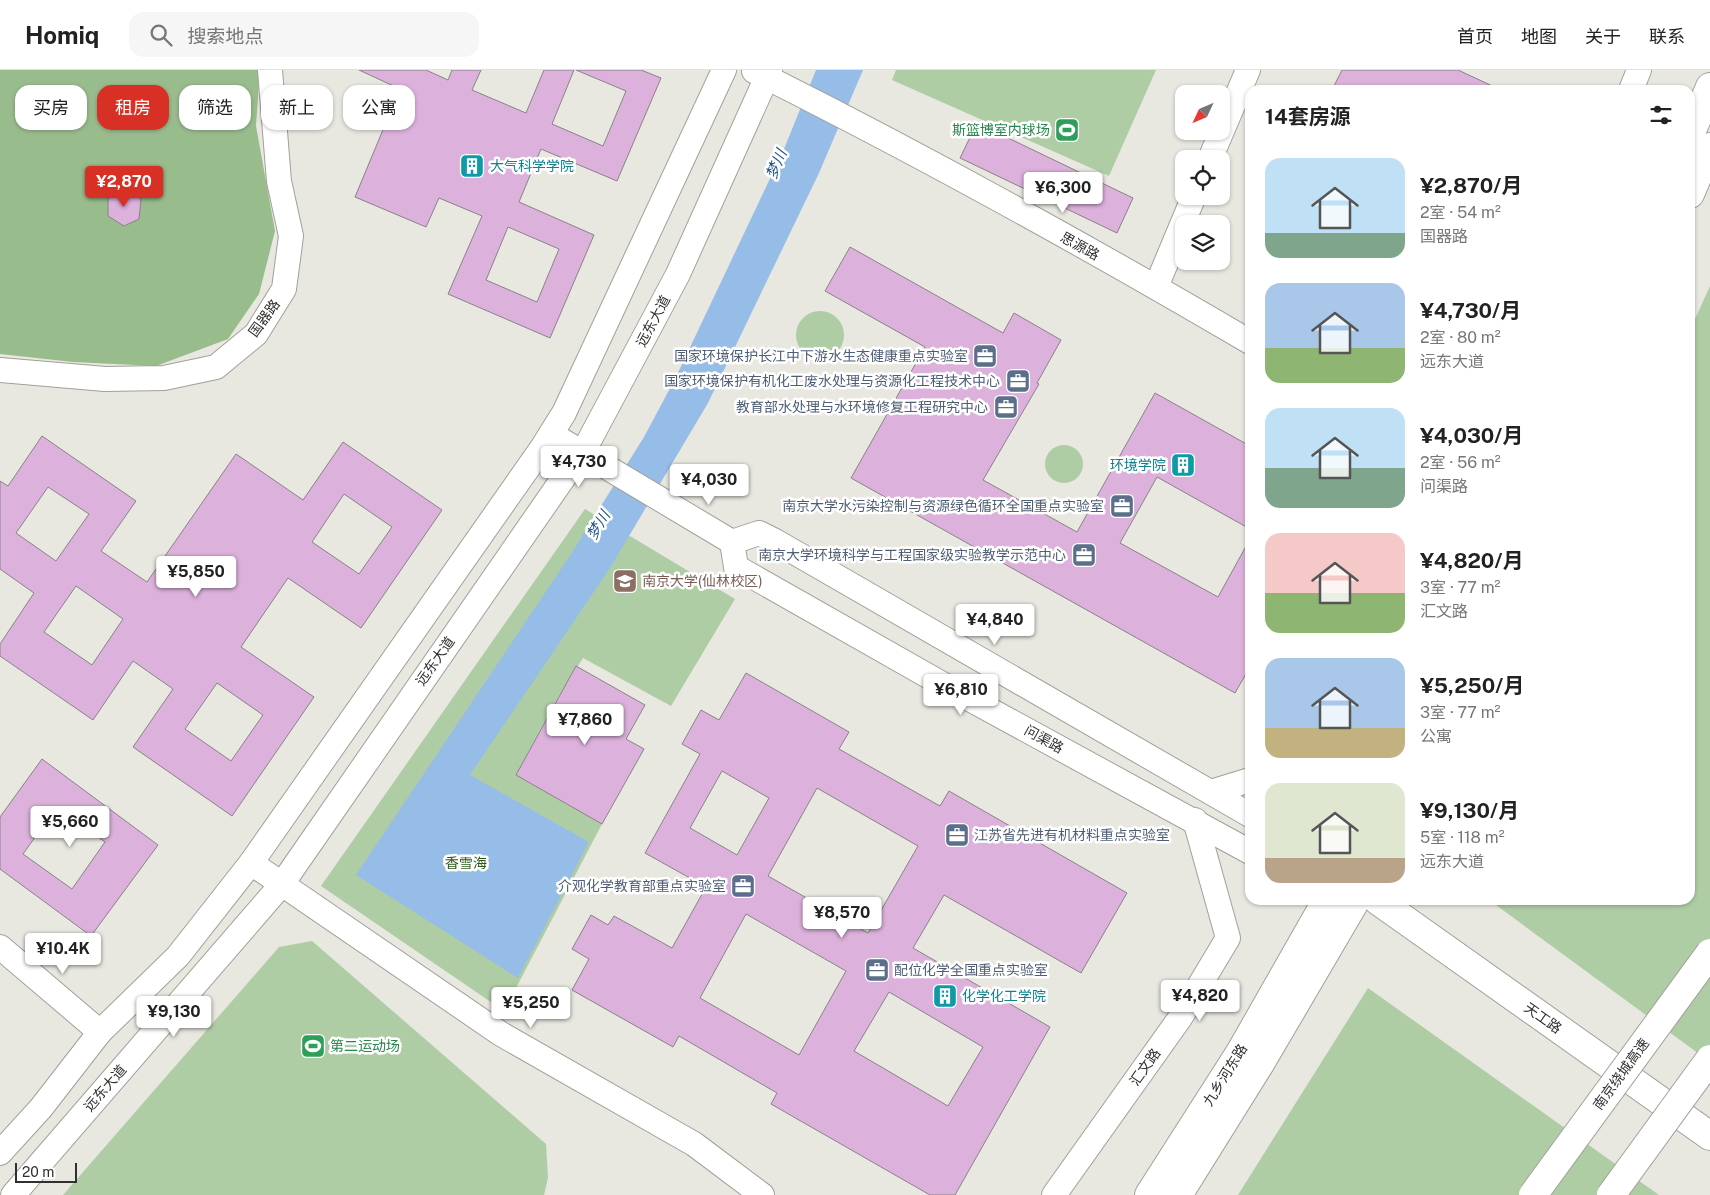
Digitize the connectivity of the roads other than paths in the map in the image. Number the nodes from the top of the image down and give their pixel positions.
1 (270, 70) edge
2 (724, 70) edge
3 (1248, 70) edge
4 (1639, 70) edge
5 (763, 72) edge
6 (1633, 85) edge
7 (1710, 87) edge
8 (1695, 123) edge
9 (1710, 147) edge
10 (1214, 150) edge
11 (1695, 182) edge
12 (1190, 205) edge
13 (1156, 287) junction
14 (1245, 339) edge
15 (0, 370) edge
16 (551, 434) junction
17 (582, 451) junction
18 (732, 542) junction
19 (1245, 782) edge
20 (1211, 792) junction
21 (1245, 812) edge
22 (1195, 820) junction
23 (1245, 849) edge
24 (250, 863) junction
25 (282, 884) junction
26 (1325, 905) edge
27 (1353, 905) edge
28 (1384, 905) edge
29 (0, 947) edge
30 (1710, 953) edge
31 (100, 1032) junction
32 (1710, 1059) edge
33 (1710, 1136) edge
34 (0, 1152) edge
35 (13, 1195) edge
36 (762, 1195) edge
37 (1054, 1195) edge
38 (1149, 1195) edge
39 (1178, 1195) edge
40 (1533, 1195) edge
41 (1611, 1195) edge

1 - 15 street, 国器路
2 - 16 street
3 - 10 street
4 - 6 street
5 - 13 street, 思源路
5 - 17 street, 远东大道
7 - 8 main road
9 - 11 main road
12 - 13 street
13 - 14 street, 思源路
16 - 17 street
16 - 24 street
17 - 18 street
17 - 25 street, 远东大道
18 - 20 street
18 - 22 street, 问渠路
19 - 20 street
20 - 21 street
22 - 23 street, 问渠路
22 - 37 street, 汇文路
24 - 25 street
24 - 31 street
25 - 35 street, 远东大道
25 - 36 street
26 - 38 main road, 九乡河东路
27 - 39 main road, 九乡河东路
28 - 33 main road, 天工路
29 - 31 street
30 - 40 main road, 南京绕城高速, bridge
31 - 34 street
32 - 41 main road, bridge

